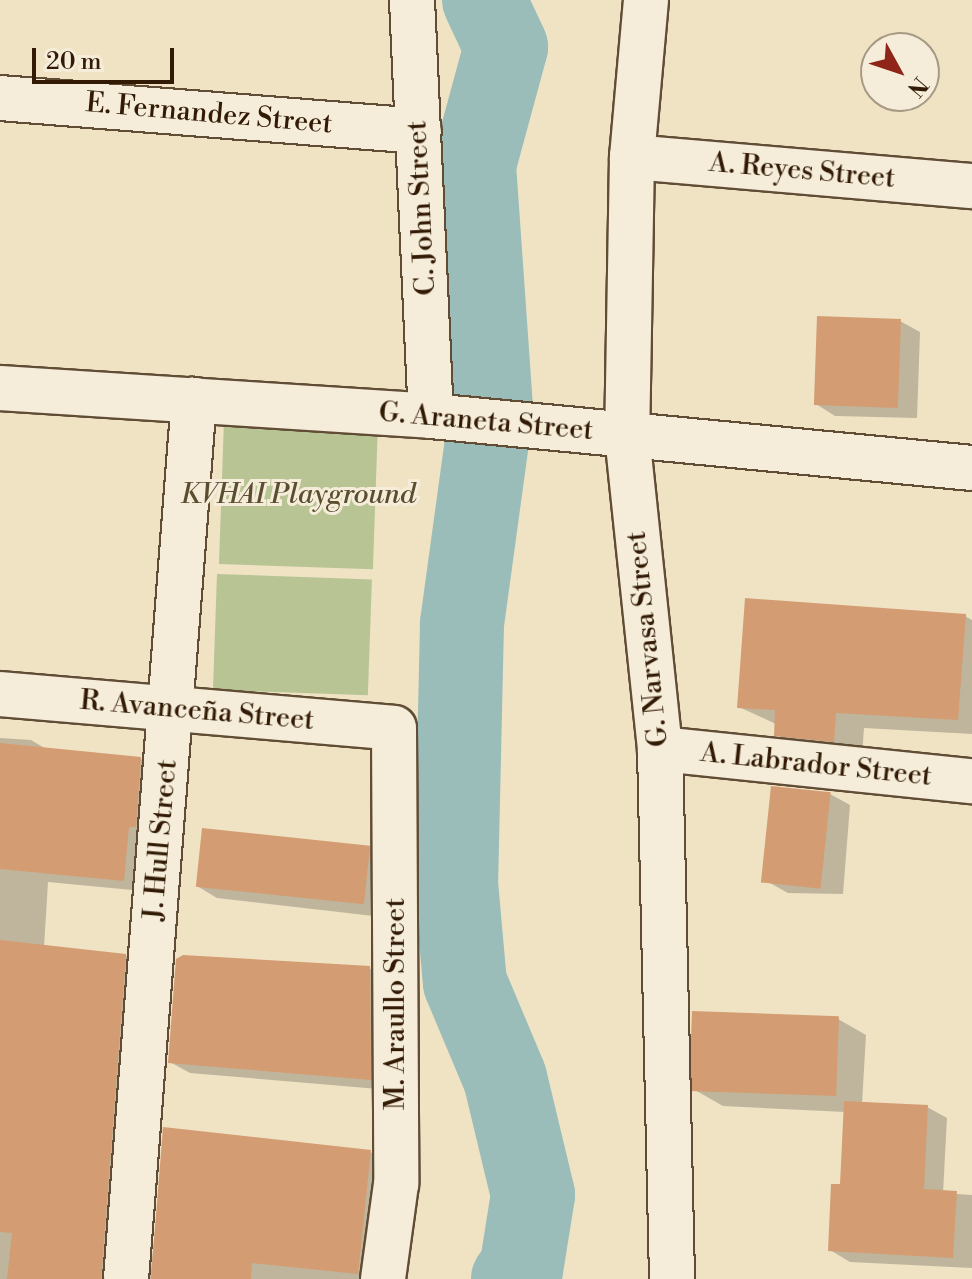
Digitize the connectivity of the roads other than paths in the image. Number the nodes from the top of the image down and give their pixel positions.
1 (412, 0) edge
2 (646, 0) edge
3 (0, 98) edge
4 (419, 131) junction
5 (632, 157) junction
6 (972, 186) edge
7 (0, 388) edge
8 (194, 400) junction
9 (431, 416) junction
10 (627, 435) junction
11 (972, 468) edge
12 (0, 694) edge
13 (171, 708) junction
14 (394, 728) joint
15 (660, 749) junction
16 (972, 781) edge
17 (126, 1279) edge
18 (383, 1279) edge
19 (672, 1279) edge

1 - 4 street, C. John Street
2 - 5 street, G. Narvasa Street
3 - 4 street, E. Fernandez Street
4 - 9 street, C. John Street
5 - 6 street, A. Reyes Street
5 - 10 street, G. Narvasa Street
7 - 8 street, G. Araneta Street
8 - 9 street, G. Araneta Street
8 - 13 street, J. Hull Street
9 - 10 street, G. Araneta Street
10 - 11 street, G. Araneta Street
10 - 15 street, G. Narvasa Street
12 - 13 street, R. Avanceña Street
13 - 14 street, R. Avanceña Street
13 - 17 street, J. Hull Street
14 - 18 street, M. Araullo Street
15 - 16 street, A. Labrador Street
15 - 19 street, G. Narvasa Street

